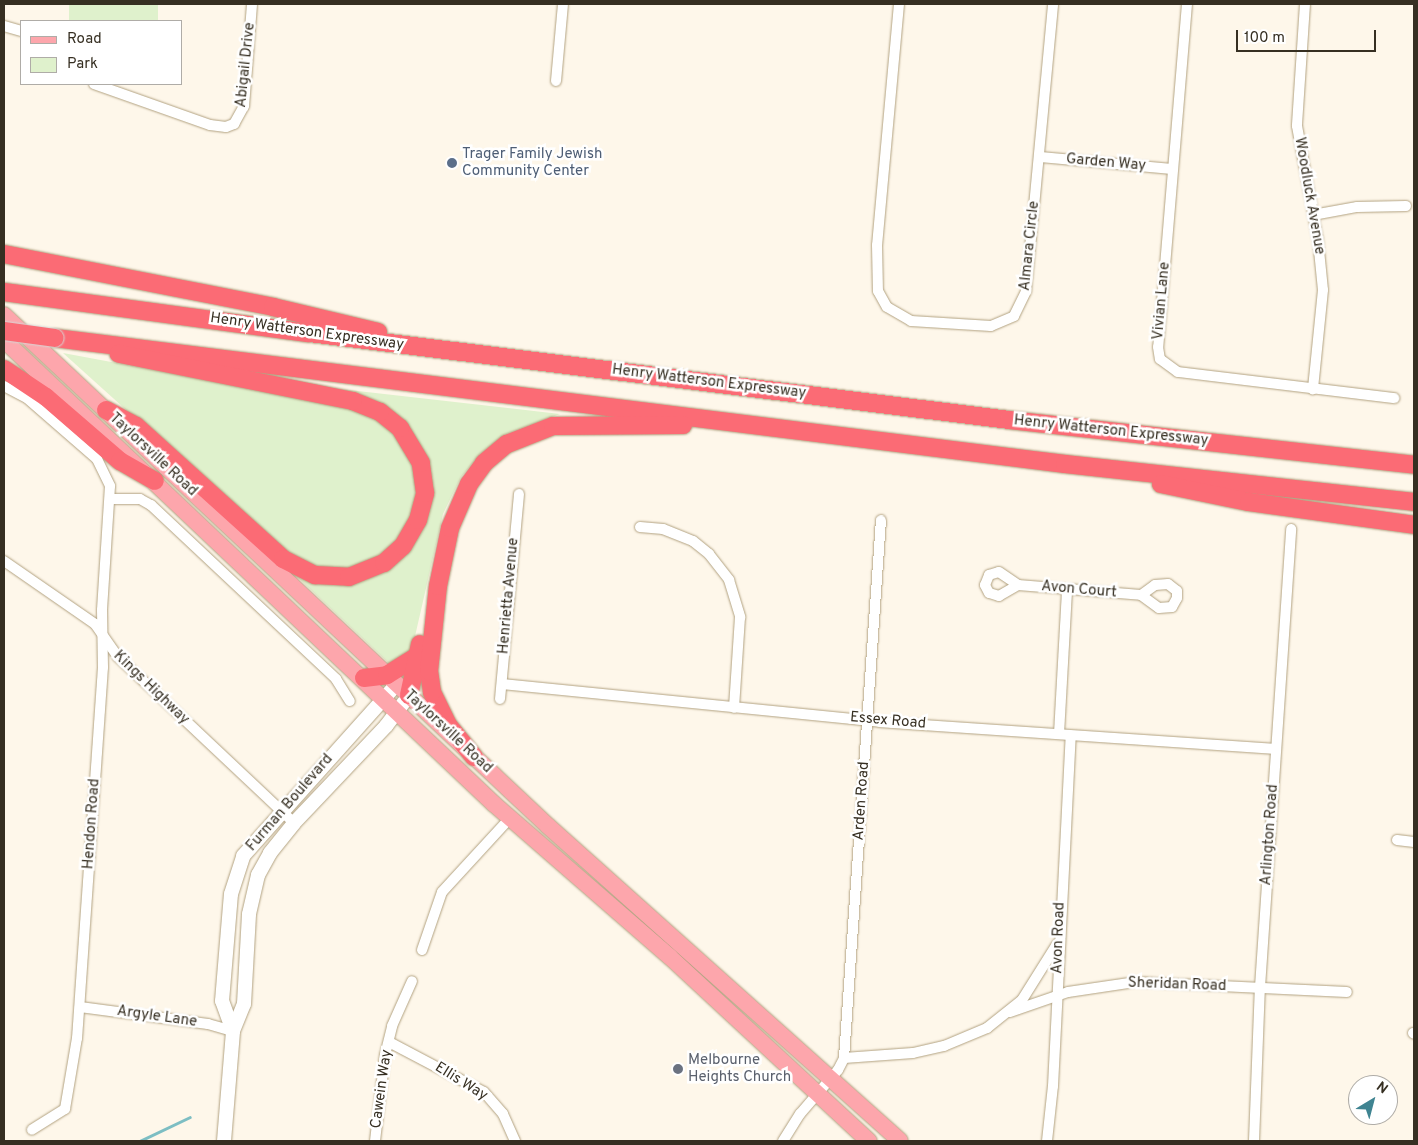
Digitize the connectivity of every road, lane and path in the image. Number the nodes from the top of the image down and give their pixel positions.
1 (252, 4) edge
2 (563, 4) edge
3 (899, 4) edge
4 (1053, 4) edge
5 (1187, 4) edge
6 (1305, 4) edge
7 (4, 26) edge
8 (20, 31) edge
9 (556, 80) dead end
10 (97, 85) edge
11 (1040, 157) junction
12 (1172, 169) junction
13 (1406, 206) dead end
14 (1313, 215) junction
15 (4, 254) edge
16 (8, 292) edge
17 (4, 315) edge
18 (4, 332) edge
19 (62, 339) junction
20 (4, 340) edge
21 (459, 352) junction
22 (4, 369) edge
23 (4, 386) edge
24 (1313, 389) junction
25 (1394, 398) dead end
26 (106, 410) junction
27 (751, 426) junction
28 (1065, 464) junction
29 (1414, 465) edge
30 (155, 481) junction
31 (519, 494) dead end
32 (110, 499) junction
33 (1414, 502) edge
34 (881, 520) dead end
35 (1414, 525) edge
36 (640, 527) dead end
37 (1291, 529) dead end
38 (4, 561) edge
39 (1018, 585) dead end
40 (438, 586) junction
41 (1068, 590) junction
42 (1141, 595) dead end
43 (101, 638) junction
44 (417, 656) junction
45 (364, 678) junction
46 (502, 684) junction
47 (398, 685) junction
48 (384, 697) junction
49 (500, 699) dead end
50 (350, 701) dead end
51 (734, 708) junction
52 (398, 711) junction
53 (868, 720) junction
54 (1059, 734) junction
55 (1071, 735) junction
56 (1275, 749) junction
57 (474, 757) junction
58 (280, 811) junction
59 (511, 817) junction
60 (294, 823) junction
61 (1397, 840) dead end
62 (1414, 842) edge
63 (1058, 941) junction
64 (422, 950) dead end
65 (412, 981) dead end
66 (1260, 987) junction
67 (1347, 992) dead end
68 (1057, 995) junction
69 (80, 1007) junction
70 (1010, 1012) junction
71 (233, 1031) junction
72 (389, 1042) junction
73 (844, 1058) junction
74 (831, 1079) junction
75 (817, 1094) junction
76 (32, 1130) dead end
77 (224, 1141) edge
78 (375, 1141) edge
79 (514, 1141) edge
80 (783, 1141) edge
81 (869, 1141) edge
82 (900, 1141) edge
83 (1047, 1141) edge
84 (1254, 1141) edge

1 - 10 street, Abigail Drive
2 - 9 street
3 - 11 street, Almara Circle
4 - 11 street, Almara Circle
5 - 12 street, Vivian Lane
6 - 14 street, Woodluck Avenue
7 - 8 street
11 - 12 street, Garden Way
12 - 24 street, Vivian Lane
13 - 14 street
14 - 24 street, Woodluck Avenue
15 - 21 highway
16 - 21 highway, Henry Watterson Expressway
17 - 26 main road, Taylorsville Road
18 - 19 highway, bridge
19 - 26 highway
19 - 27 highway
20 - 30 main road, Taylorsville Road
21 - 29 highway, Henry Watterson Expressway
22 - 30 highway
23 - 32 street, Hendon Road
24 - 25 street, Vivian Lane
26 - 47 main road, Taylorsville Road
27 - 28 highway
27 - 40 highway
28 - 33 highway
28 - 35 highway
30 - 45 main road, Taylorsville Road
31 - 46 street, Henrietta Avenue
32 - 43 street, Hendon Road
32 - 50 street
34 - 53 street, Arden Road
36 - 51 street
37 - 56 street, Arlington Road
38 - 43 street, Kings Highway
39 - 41 street, Avon Court
40 - 44 highway
40 - 57 highway
41 - 42 street, Avon Court
41 - 54 street
43 - 58 street, Kings Highway
43 - 69 street, Hendon Road
44 - 47 highway
44 - 47 highway
45 - 47 highway
45 - 48 main road, Taylorsville Road
46 - 49 street, Henrietta Avenue
46 - 51 street, Essex Road
47 - 48 street, Furman Boulevard
47 - 52 street, Furman Boulevard
47 - 57 main road, Taylorsville Road
48 - 52 main road, Taylorsville Road
48 - 58 street, Furman Boulevard
51 - 53 street, Essex Road
52 - 59 main road, Taylorsville Road
52 - 60 street, Furman Boulevard
53 - 54 street, Essex Road
53 - 73 street, Arden Road
54 - 55 street, Essex Road
55 - 56 street, Essex Road
55 - 63 street, Avon Road
56 - 66 street, Arlington Road
57 - 74 main road, Taylorsville Road
58 - 60 street, Kings Highway
58 - 71 street, Furman Boulevard
59 - 64 street
59 - 75 main road, Taylorsville Road
60 - 71 street, Furman Boulevard
61 - 62 street
63 - 68 street, Avon Road
63 - 70 street, Sheridan Road
65 - 72 street, Cawein Way
66 - 67 street, Sheridan Road
66 - 68 street, Sheridan Road
66 - 84 street, Arlington Road
68 - 70 street, Sheridan Road
68 - 83 street, Avon Road
69 - 71 street, Argyle Lane
69 - 76 street, Hendon Road
70 - 73 street, Sheridan Road
71 - 77 street, Furman Boulevard
72 - 78 street, Cawein Way
72 - 79 street, Ellis Way
73 - 74 street, Arden Road
74 - 75 street, Arden Road
74 - 82 main road, Taylorsville Road
75 - 80 street, Arden Road
75 - 81 main road, Taylorsville Road

